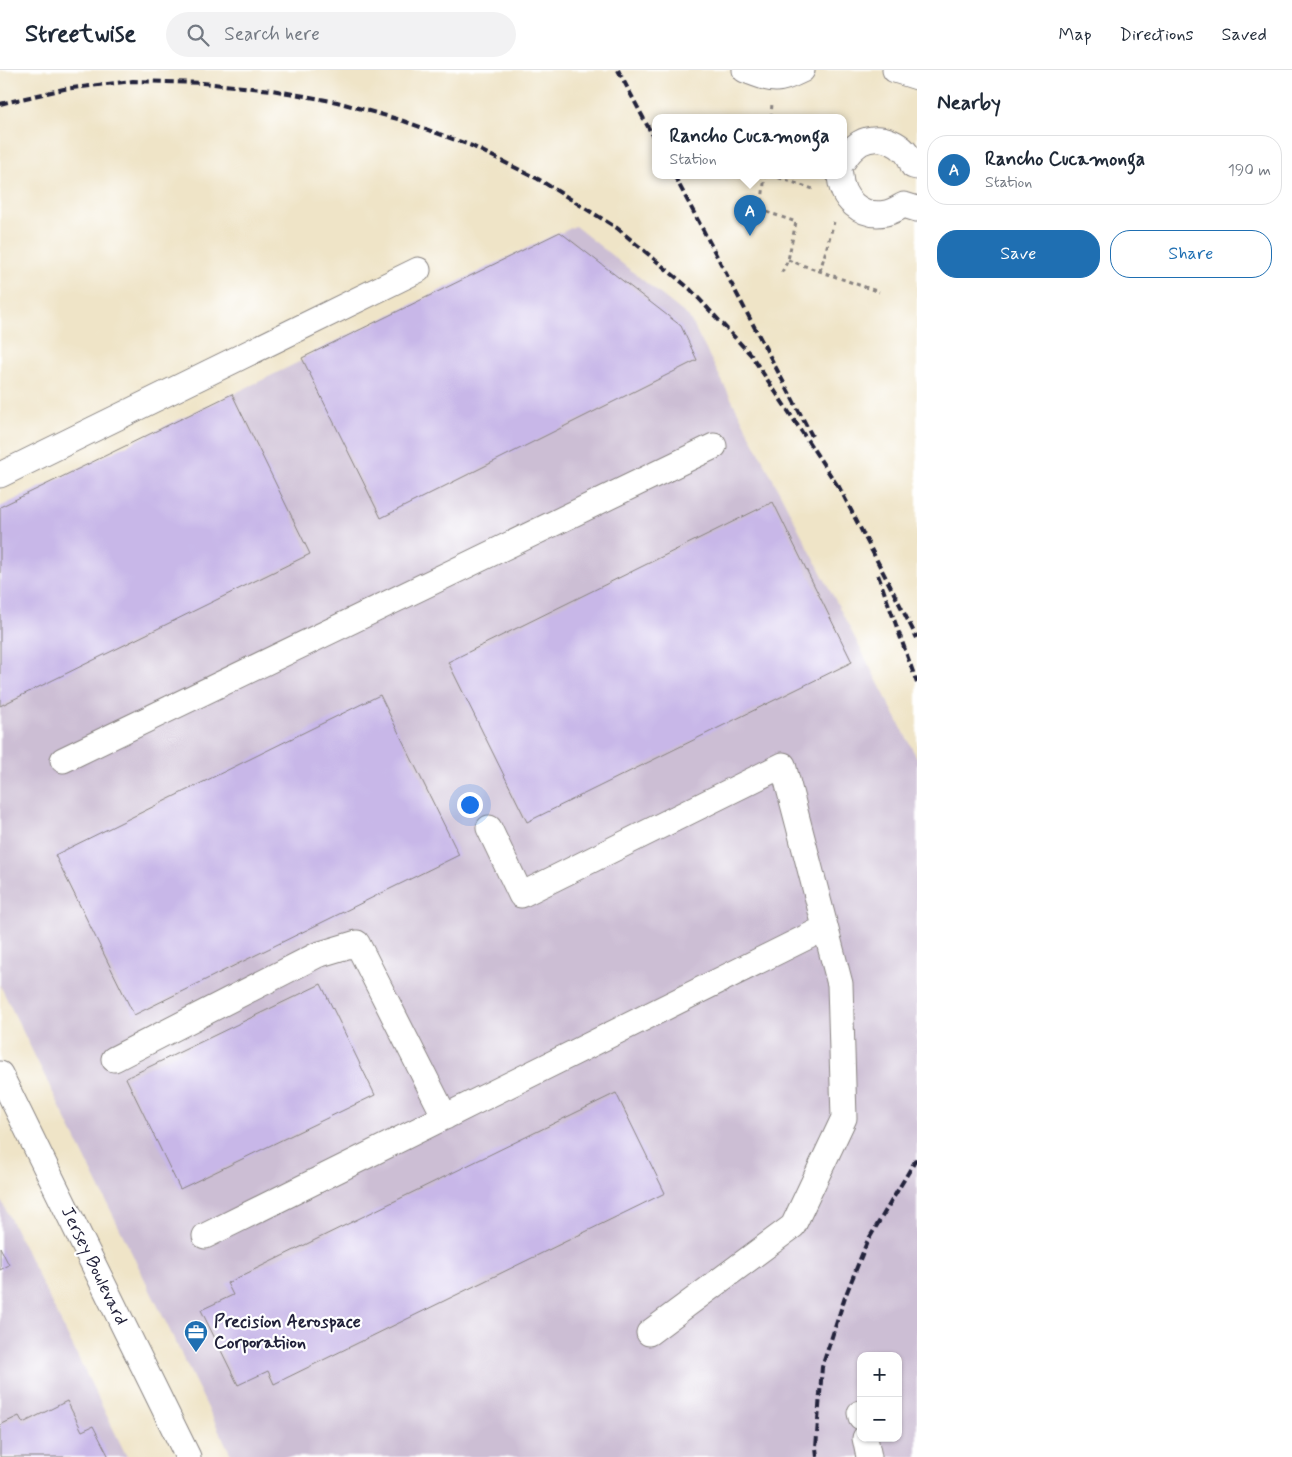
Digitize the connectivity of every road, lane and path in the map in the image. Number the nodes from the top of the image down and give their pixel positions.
1 (745, 70) edge
2 (802, 70) edge
3 (895, 70) edge
4 (917, 77) edge
5 (847, 156) edge
6 (917, 167) edge
7 (765, 179) edge
8 (783, 179) edge
9 (840, 179) edge
10 (816, 190) dead end
11 (744, 204) dead end
12 (917, 209) edge
13 (761, 210) junction
14 (834, 222) dead end
15 (788, 260) junction
16 (418, 270) dead end
17 (820, 271) junction
18 (781, 274) dead end
19 (879, 292) dead end
20 (714, 446) dead end
21 (0, 475) edge
22 (63, 760) dead end
23 (488, 828) dead end
24 (825, 928) junction
25 (114, 1059) dead end
26 (0, 1074) edge
27 (444, 1117) junction
28 (205, 1236) dead end
29 (649, 1333) dead end
30 (866, 1442) edge
31 (188, 1457) edge
32 (869, 1457) edge

1 - 2 street
3 - 4 street
5 - 6 street
7 - 13 path
8 - 10 path
9 - 12 street
11 - 13 path
13 - 15 path
14 - 17 path
15 - 17 path
15 - 18 path
16 - 21 street
17 - 19 path
20 - 22 street
23 - 24 street
24 - 27 street
24 - 29 street
25 - 27 street
26 - 31 street, Jersey Boulevard
27 - 28 street
30 - 32 street

